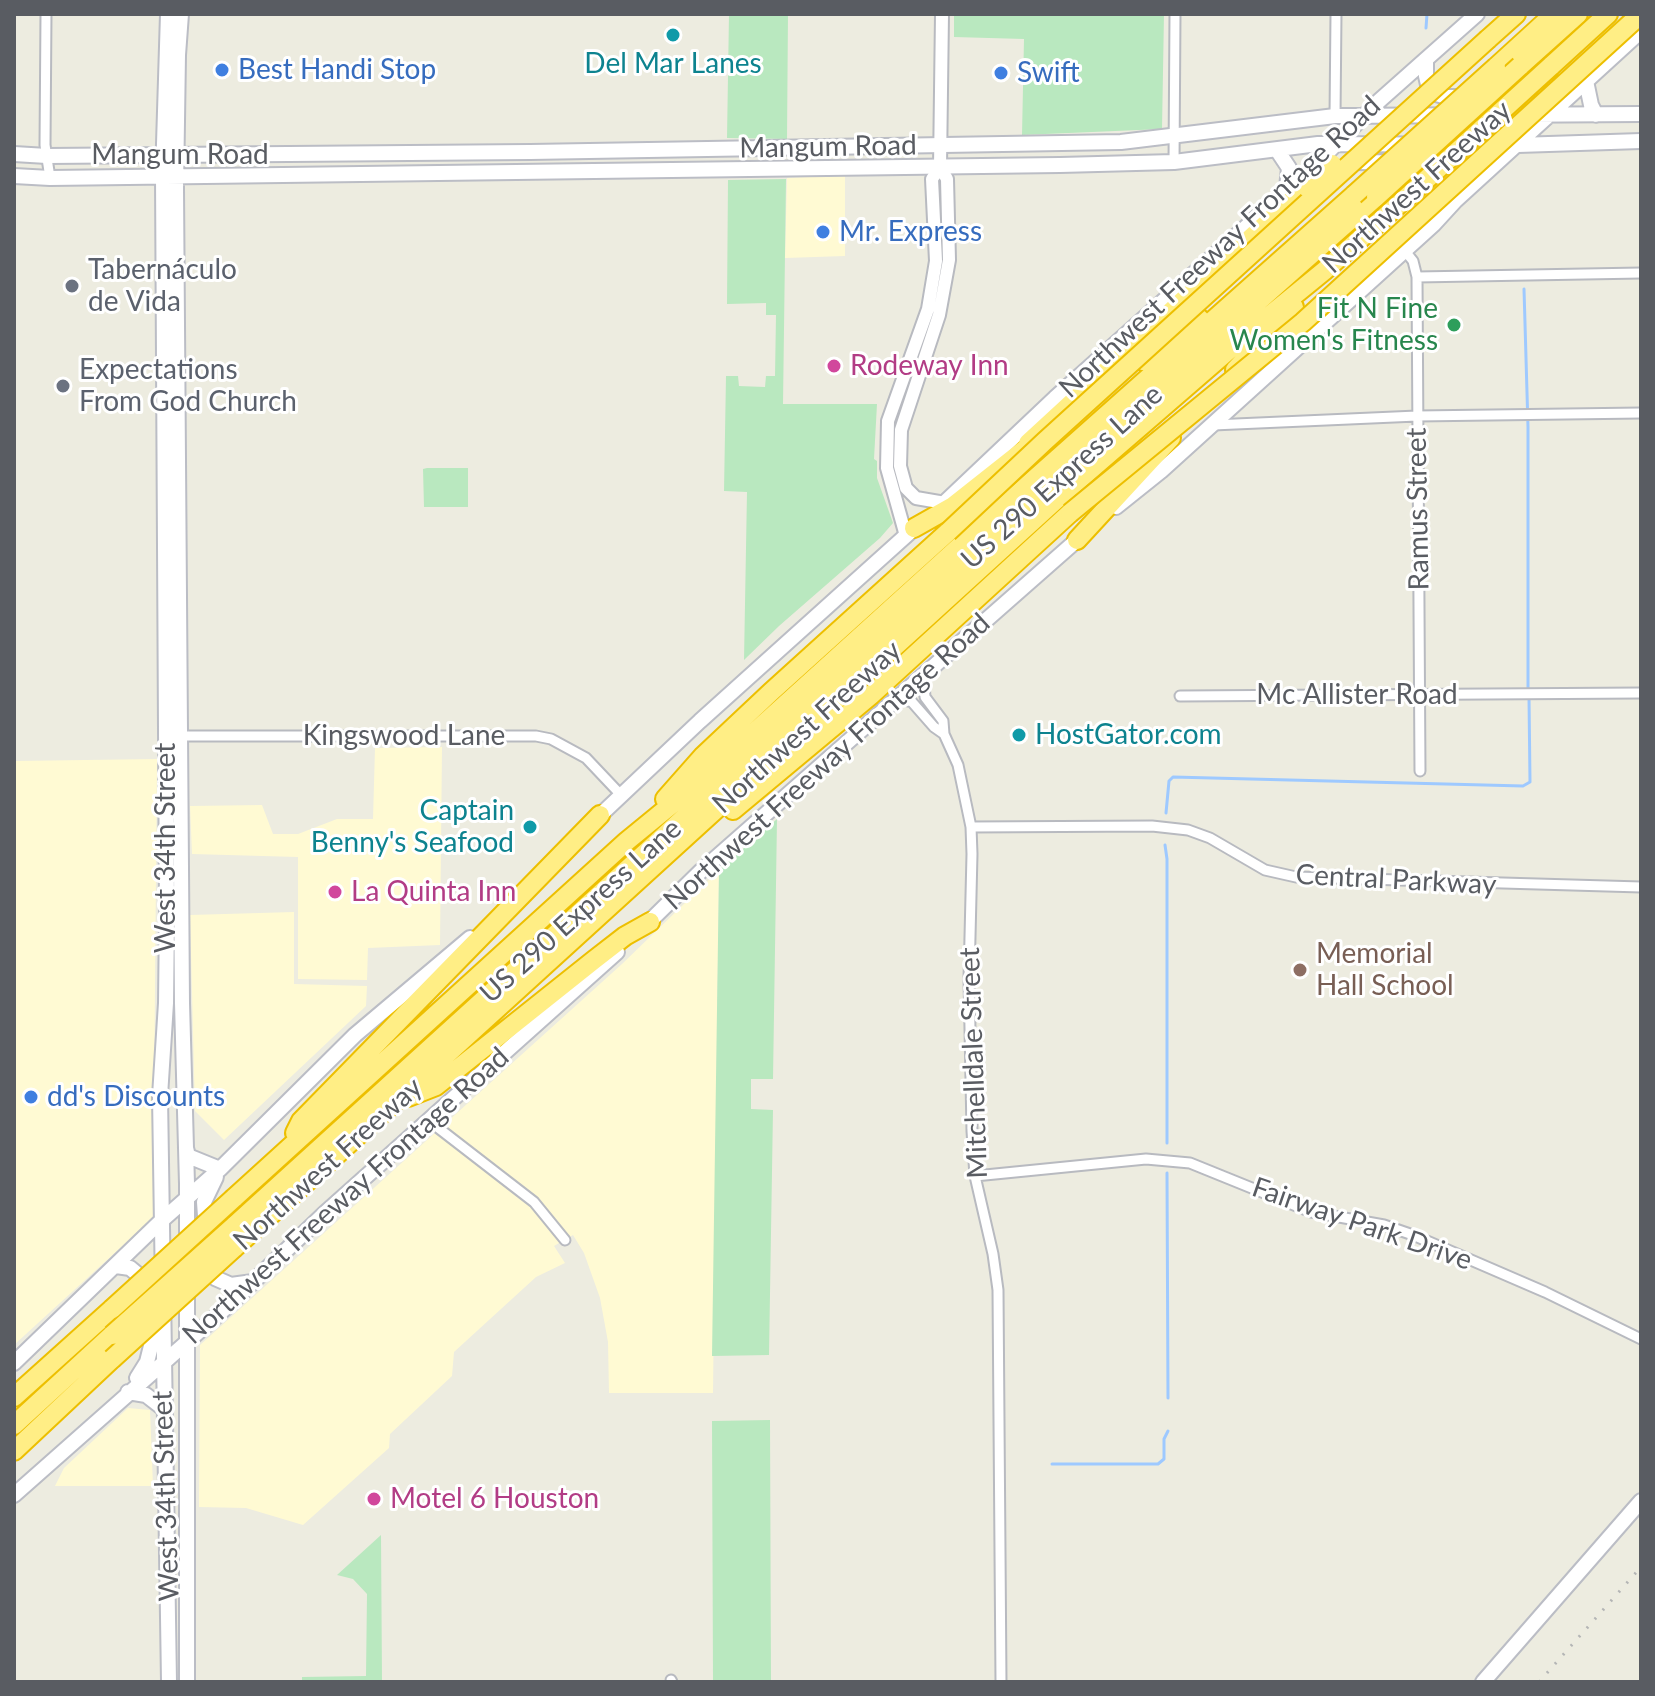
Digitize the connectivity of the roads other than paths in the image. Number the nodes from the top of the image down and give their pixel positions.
1 (46, 14) edge
2 (942, 14) edge
3 (1175, 14) edge
4 (1336, 14) edge
5 (1477, 14) edge
6 (1501, 14) edge
7 (1516, 14) edge
8 (1554, 14) edge
9 (1578, 14) edge
10 (1608, 14) edge
11 (1641, 14) edge
12 (174, 16) edge
13 (1641, 31) edge
14 (1426, 60) junction
15 (1581, 86) junction
16 (1641, 114) edge
17 (1551, 115) junction
18 (1596, 115) junction
19 (1335, 116) junction
20 (1366, 116) junction
21 (1174, 137) junction
22 (1641, 141) edge
23 (1059, 143) junction
24 (1338, 144) junction
25 (1518, 145) junction
26 (940, 146) junction
27 (822, 147) junction
28 (1277, 150) junction
29 (530, 152) junction
30 (14, 154) edge
31 (311, 154) junction
32 (170, 155) junction
33 (47, 156) junction
34 (1174, 162) junction
35 (1060, 165) junction
36 (821, 167) junction
37 (940, 167) junction
38 (1311, 169) junction
39 (531, 172) junction
40 (311, 175) junction
41 (14, 176) edge
42 (170, 176) junction
43 (50, 178) junction
44 (1296, 188) junction
45 (1456, 200) junction
46 (1405, 251) junction
47 (1324, 271) junction
48 (1641, 273) edge
49 (1417, 277) junction
50 (1250, 289) junction
51 (1641, 413) edge
52 (1417, 416) junction
53 (1212, 425) junction
54 (1012, 458) junction
55 (945, 503) junction
56 (910, 532) junction
57 (1077, 540) junction
58 (927, 670) junction
59 (1641, 693) edge
60 (1420, 694) junction
61 (1180, 696) dead end
62 (896, 698) junction
63 (944, 734) junction
64 (173, 736) junction
65 (1420, 771) dead end
66 (621, 795) junction
67 (173, 806) junction
68 (600, 815) junction
69 (971, 827) junction
70 (627, 841) junction
71 (681, 842) junction
72 (1641, 887) edge
73 (650, 922) junction
74 (166, 1003) junction
75 (182, 1003) junction
76 (160, 1096) junction
77 (185, 1098) junction
78 (398, 1100) junction
79 (428, 1120) junction
80 (186, 1148) junction
81 (288, 1149) junction
82 (220, 1169) junction
83 (975, 1176) junction
84 (187, 1197) junction
85 (160, 1222) junction
86 (565, 1240) dead end
87 (116, 1266) junction
88 (253, 1282) junction
89 (188, 1339) junction
90 (1641, 1339) edge
91 (163, 1362) junction
92 (14, 1363) edge
93 (128, 1392) junction
94 (14, 1397) edge
95 (164, 1409) junction
96 (14, 1425) edge
97 (14, 1451) edge
98 (14, 1495) edge
99 (166, 1499) junction
100 (188, 1499) junction
101 (1641, 1501) edge
102 (169, 1682) edge
103 (187, 1682) edge
104 (1001, 1682) edge
105 (1483, 1682) edge

1 - 33 street
2 - 26 street
3 - 21 street
4 - 19 street
5 - 14 main road, Northwest Freeway Frontage Road
6 - 44 highway, bridge
7 - 70 highway, bridge
8 - 50 highway, Northwest Freeway, bridge
9 - 96 highway, US 290 Express Lane, bridge
10 - 47 highway, Northwest Freeway, bridge
11 - 71 highway, bridge
12 - 32 main road, West 34th Street
13 - 15 main road, Northwest Freeway Frontage Road
14 - 15 main road
14 - 20 main road, Northwest Freeway Frontage Road
15 - 17 main road, Northwest Freeway Frontage Road
15 - 18 main road
16 - 18 main road, Mangum Road
17 - 18 main road, Mangum Road
17 - 20 main road, Mangum Road
17 - 25 main road, Northwest Freeway Frontage Road
19 - 20 main road, Mangum Road
19 - 21 main road, Mangum Road
20 - 24 main road, Northwest Freeway Frontage Road
21 - 23 main road, Mangum Road
21 - 34 street
22 - 25 main road, Mangum Road
23 - 26 main road, Mangum Road
23 - 35 main road
24 - 25 main road, Mangum Road
24 - 28 main road, Mangum Road
24 - 38 main road, Northwest Freeway Frontage Road
25 - 45 main road, Northwest Freeway Frontage Road
26 - 27 main road, Mangum Road
26 - 37 street
27 - 29 main road, Mangum Road
27 - 36 main road
28 - 34 main road, Mangum Road
28 - 44 main road
29 - 31 main road, Mangum Road
29 - 39 main road
30 - 33 main road, Mangum Road
31 - 32 main road, Mangum Road
31 - 40 main road
32 - 33 main road, Mangum Road
32 - 42 main road, West 34th Street
33 - 43 street
34 - 35 main road, Mangum Road
35 - 37 main road, Mangum Road
36 - 37 main road, Mangum Road
36 - 39 main road, Mangum Road
37 - 55 street
37 - 56 street
38 - 44 main road, Northwest Freeway Frontage Road
38 - 45 main road
39 - 40 main road, Mangum Road
40 - 42 main road, Mangum Road
41 - 43 main road, Mangum Road
42 - 43 main road, Mangum Road
42 - 64 main road, West 34th Street
44 - 54 highway
44 - 55 main road, Northwest Freeway Frontage Road
45 - 46 main road, Northwest Freeway Frontage Road
46 - 49 street, Ramus Street
46 - 53 main road, Northwest Freeway Frontage Road
47 - 57 highway
47 - 71 highway, Northwest Freeway
48 - 49 street
49 - 52 street, Ramus Street
50 - 54 highway
50 - 70 highway, Northwest Freeway
51 - 52 street
52 - 53 street
52 - 60 street, Ramus Street
53 - 57 main road, Northwest Freeway Frontage Road
54 - 56 highway
55 - 56 main road, Northwest Freeway Frontage Road
56 - 66 main road, Northwest Freeway Frontage Road
57 - 58 main road, Northwest Freeway Frontage Road
58 - 62 main road, Northwest Freeway Frontage Road
58 - 63 street, Mitchelldale Street
59 - 60 street, Mc Allister Road
60 - 61 street, Mc Allister Road
60 - 65 street, Ramus Street
62 - 63 street, Mitchelldale Street
62 - 73 main road, Northwest Freeway Frontage Road
63 - 69 street, Mitchelldale Street
64 - 66 street, Kingswood Lane
64 - 67 main road, West 34th Street
66 - 68 main road, Northwest Freeway Frontage Road
67 - 74 main road, West 34th Street
67 - 75 main road, West 34th Street
68 - 81 highway
68 - 82 main road, Northwest Freeway Frontage Road
69 - 72 street, Central Parkway
69 - 83 street, Mitchelldale Street
70 - 81 highway, Northwest Freeway
71 - 78 highway, Northwest Freeway
73 - 78 highway
73 - 79 main road, Northwest Freeway Frontage Road
74 - 75 main road
74 - 76 main road, West 34th Street
75 - 77 main road, West 34th Street
76 - 77 main road
76 - 85 main road, West 34th Street
77 - 80 main road, West 34th Street
78 - 97 highway, Northwest Freeway, bridge
79 - 86 street
79 - 88 main road, Northwest Freeway Frontage Road
80 - 82 main road
80 - 84 main road, West 34th Street
81 - 94 highway, Northwest Freeway, bridge
82 - 84 main road, Northwest Freeway Frontage Road
82 - 88 main road
83 - 90 street, Fairway Park Drive
83 - 104 street, Mitchelldale Street
84 - 85 main road, Northwest Freeway Frontage Road
84 - 89 main road, West 34th Street
85 - 87 main road, Northwest Freeway Frontage Road
85 - 91 main road, West 34th Street
87 - 92 main road, Northwest Freeway Frontage Road
87 - 93 main road
88 - 89 main road, Northwest Freeway Frontage Road
89 - 91 main road, Northwest Freeway Frontage Road
89 - 100 main road, West 34th Street
91 - 93 main road, Northwest Freeway Frontage Road
91 - 95 main road, West 34th Street
93 - 95 main road
93 - 98 main road, Northwest Freeway Frontage Road
95 - 99 main road, West 34th Street
99 - 100 main road
99 - 102 main road, West 34th Street
100 - 103 main road, West 34th Street
101 - 105 main road

